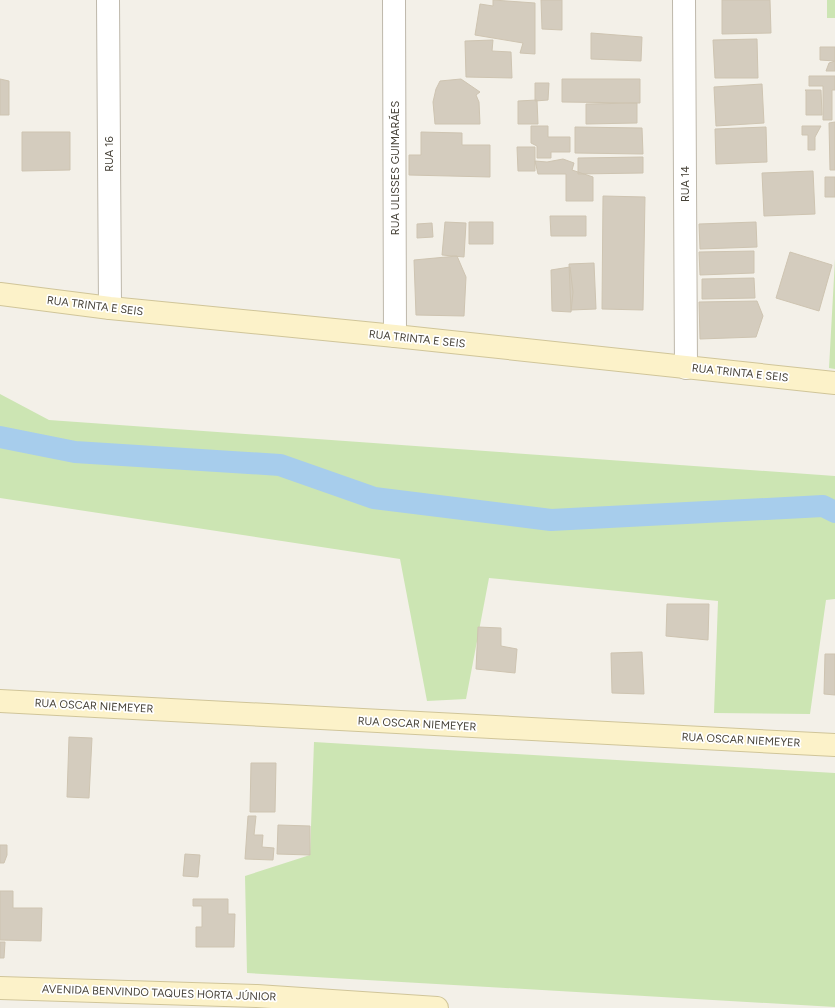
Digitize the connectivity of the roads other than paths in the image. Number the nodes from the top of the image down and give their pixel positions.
1 (108, 0) edge
2 (394, 0) edge
3 (684, 0) edge
4 (0, 294) edge
5 (110, 308) junction
6 (395, 336) junction
7 (686, 368) junction
8 (835, 383) edge
9 (0, 701) edge
10 (835, 745) edge
11 (0, 988) edge
12 (437, 1008) edge

1 - 5 street, RUA 16
2 - 6 street, RUA ULISSES GUIMARÃES
3 - 7 street, RUA 14
4 - 5 street, RUA TRINTA E SEIS
5 - 6 street, RUA TRINTA E SEIS
6 - 7 street, RUA TRINTA E SEIS
7 - 8 street, RUA TRINTA E SEIS
9 - 10 street, RUA OSCAR NIEMEYER
11 - 12 street, AVENIDA BENVINDO TAQUES HORTA JÚNIOR

